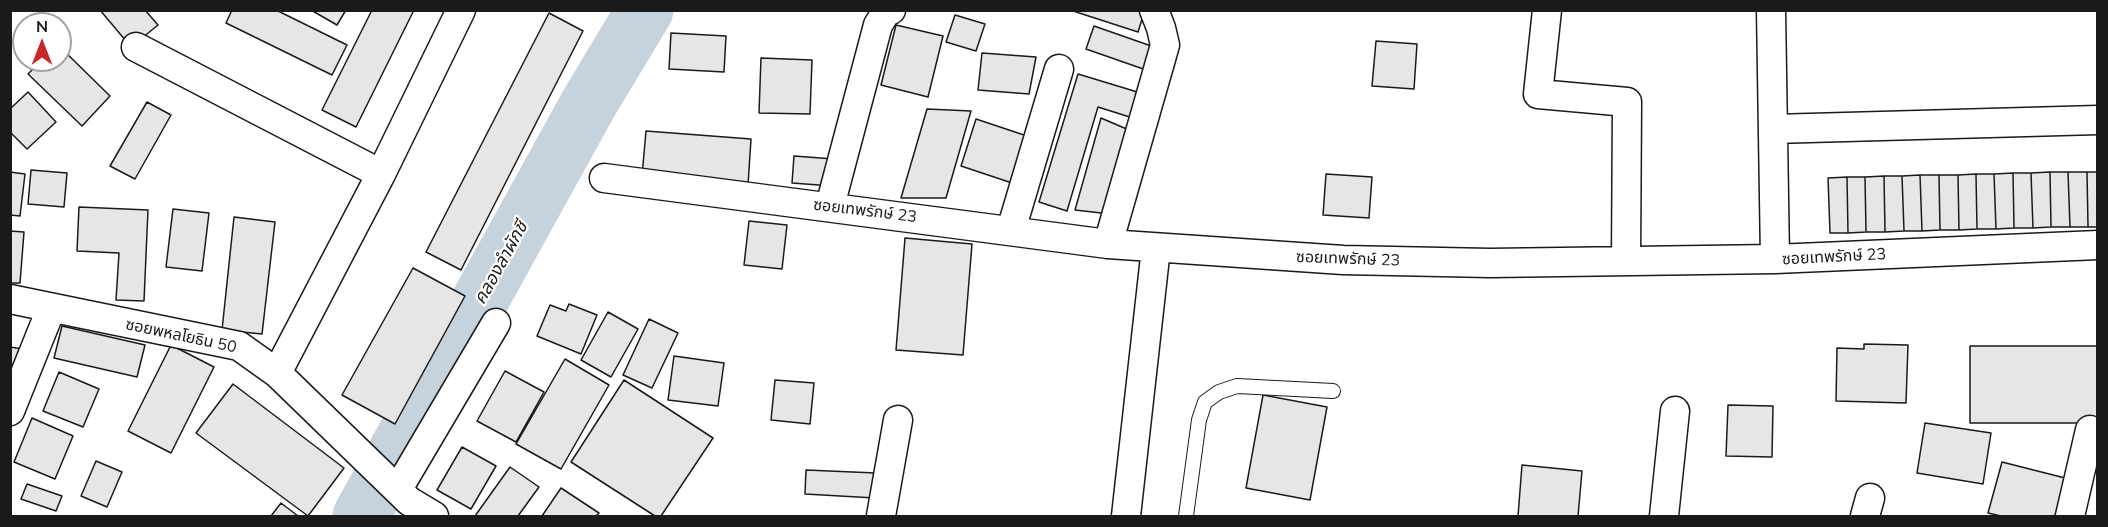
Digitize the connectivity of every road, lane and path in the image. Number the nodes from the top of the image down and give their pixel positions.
1 (460, 10) edge
2 (891, 10) edge
3 (1154, 10) edge
4 (1547, 10) edge
5 (1771, 10) edge
6 (136, 47) dead end
7 (1059, 69) dead end
8 (2097, 120) edge
9 (1773, 129) junction
10 (381, 174) junction
11 (604, 178) dead end
12 (830, 206) junction
13 (1011, 230) junction
14 (1108, 244) junction
15 (2097, 245) edge
16 (1156, 248) junction
17 (1775, 259) junction
18 (1626, 261) junction
19 (10, 299) edge
20 (51, 309) junction
21 (496, 323) dead end
22 (277, 374) junction
23 (1333, 391) dead end
24 (10, 411) edge
25 (1675, 411) dead end
26 (898, 420) dead end
27 (2090, 430) dead end
28 (400, 498) edge
29 (434, 516) edge
30 (880, 516) edge
31 (1126, 516) edge
32 (1186, 516) edge
33 (1664, 516) edge
34 (2070, 516) edge

1 - 10 street
2 - 12 street
3 - 14 street
4 - 18 street
5 - 9 street
6 - 10 street
7 - 13 street
8 - 9 street
9 - 17 street
10 - 22 street
11 - 12 street, ซอยเทพรักษ์ 23
12 - 13 street, ซอยเทพรักษ์ 23
13 - 14 street, ซอยเทพรักษ์ 23
14 - 16 street, ซอยเทพรักษ์ 23
15 - 17 street, ซอยเทพรักษ์ 23
16 - 18 street, ซอยเทพรักษ์ 23
16 - 31 street
17 - 18 street, ซอยเทพรักษ์ 23
19 - 20 street, ซอยพหลโยธิน 50
20 - 22 street, ซอยพหลโยธิน 50
20 - 24 street
21 - 28 street
22 - 28 street, ซอยพหลโยธิน 50
23 - 32 lane
25 - 33 street
26 - 30 street
27 - 34 street
28 - 29 street, ซอยพหลโยธิน 50

